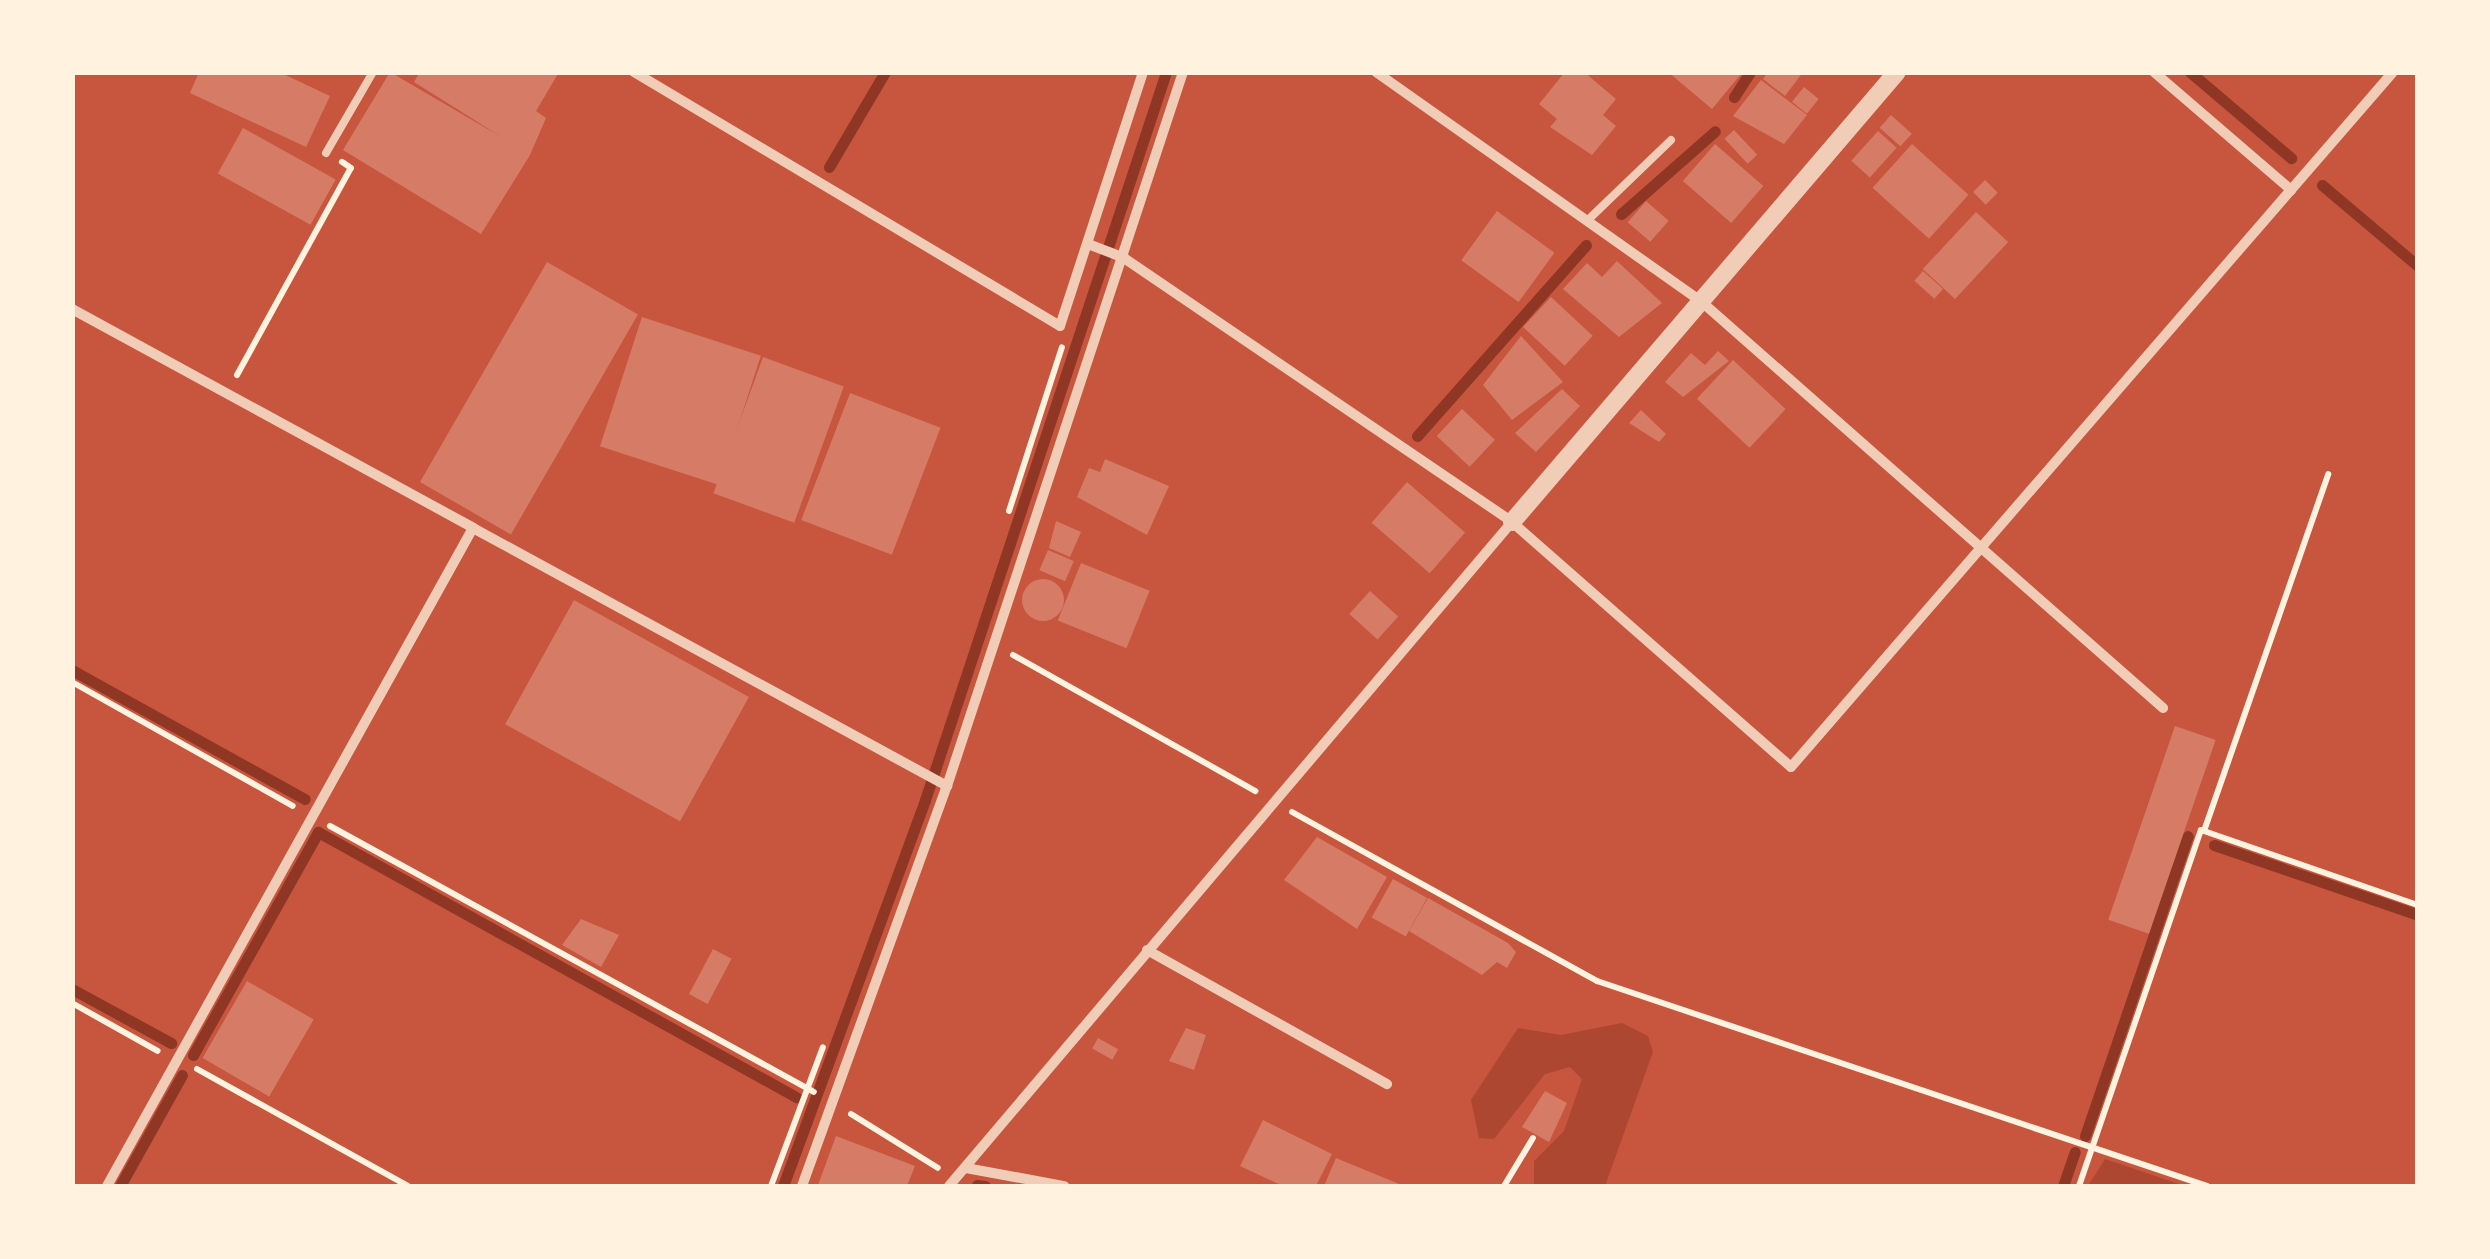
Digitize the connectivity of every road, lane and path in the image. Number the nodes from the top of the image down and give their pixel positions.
1 (373, 72) edge
2 (634, 72) edge
3 (1144, 72) edge
4 (1183, 72) edge
5 (1376, 72) edge
6 (1897, 72) edge
7 (2154, 72) edge
8 (2393, 72) edge
9 (1671, 140) dead end
10 (326, 153) joint
11 (2291, 190) junction
12 (1591, 217) junction
13 (1092, 246) junction
14 (1121, 257) junction
15 (1704, 302) junction
16 (72, 310) edge
17 (227, 394) junction
18 (2328, 474) dead end
19 (1512, 522) junction
20 (474, 528) junction
21 (1981, 547) junction
22 (994, 644) junction
23 (72, 682) edge
24 (2163, 708) dead end
25 (945, 785) junction
26 (1270, 800) junction
27 (313, 817) junction
28 (2204, 832) junction
29 (2418, 905) edge
30 (1146, 950) junction
31 (72, 1003) edge
32 (178, 1060) junction
33 (1388, 1084) dead end
34 (812, 1091) dead end
35 (835, 1104) junction
36 (1533, 1138) dead end
37 (2092, 1147) junction
38 (966, 1168) junction
39 (953, 1183) edge
40 (108, 1186) edge
41 (408, 1186) edge
42 (802, 1186) edge
43 (1064, 1186) edge
44 (1504, 1186) edge
45 (2078, 1186) edge
46 (2206, 1186) edge

1 - 10 lane
2 - 13 street
3 - 13 street
4 - 14 street
5 - 12 street
6 - 15 street
7 - 11 street
8 - 11 street
9 - 12 lane
10 - 17 path
11 - 21 street
12 - 15 street
13 - 14 street
14 - 19 street
14 - 22 street
15 - 19 street
15 - 21 street
16 - 17 street
17 - 20 street
18 - 28 path
19 - 21 street
19 - 26 street
20 - 25 street
20 - 27 street
21 - 24 street
22 - 25 street
22 - 26 path
23 - 27 path
25 - 35 street
26 - 30 street
26 - 37 path
27 - 32 street
27 - 34 path
28 - 29 path
28 - 37 path
30 - 33 street
30 - 38 street
31 - 32 path
32 - 40 street
32 - 41 path
35 - 39 path
35 - 42 street
36 - 44 path
37 - 45 path
37 - 46 path
38 - 39 street
38 - 43 street

